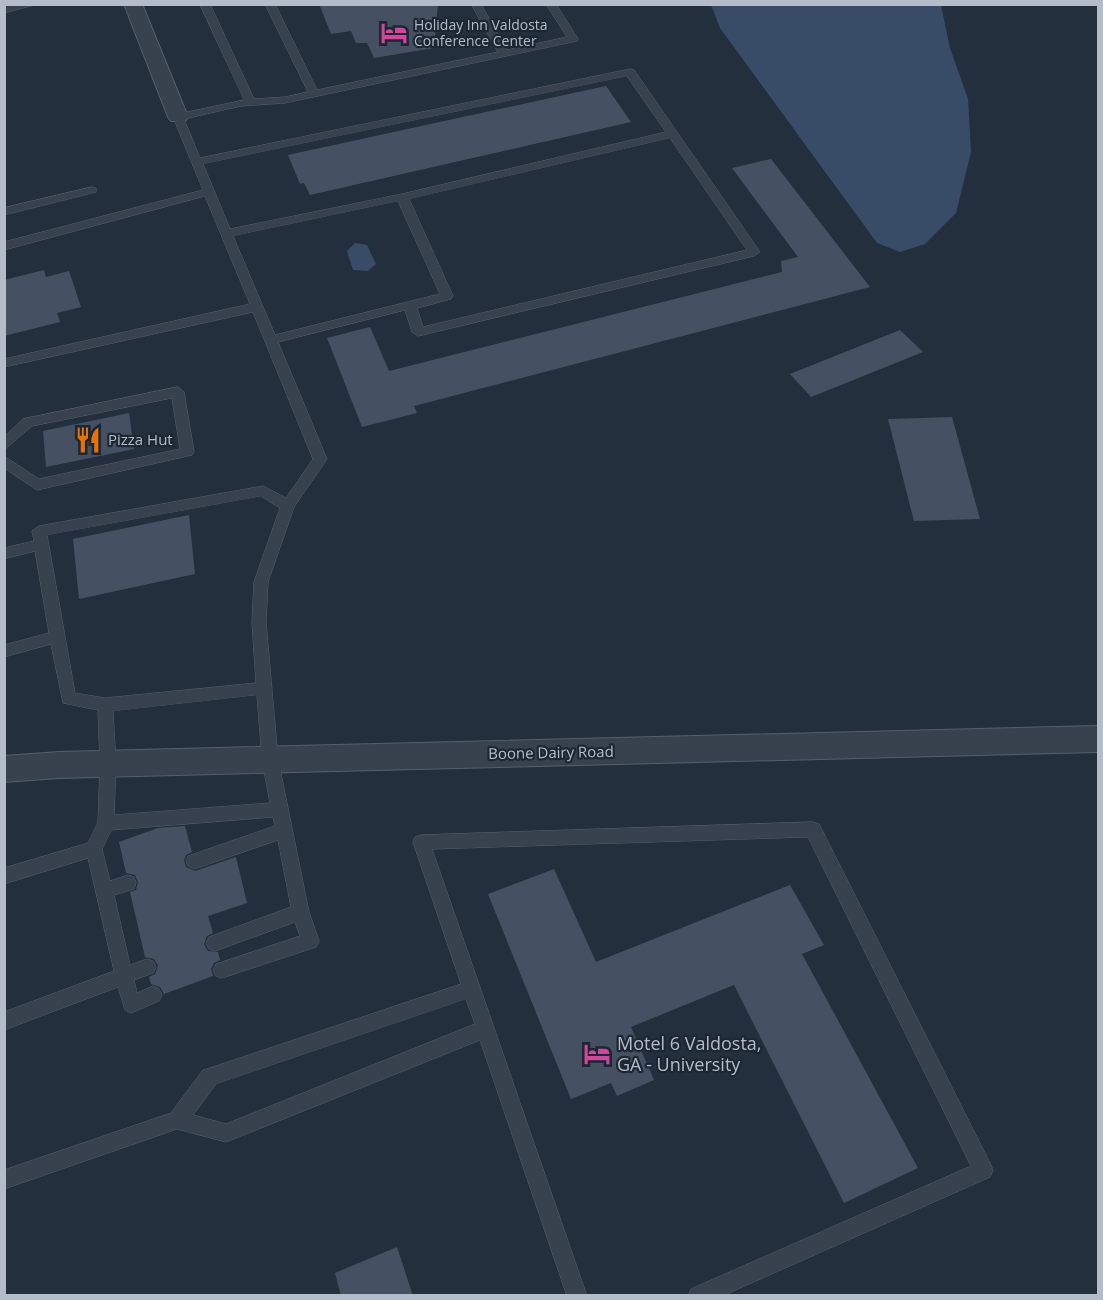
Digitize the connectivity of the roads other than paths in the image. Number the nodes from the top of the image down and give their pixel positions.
1 (9, 4) edge
2 (33, 4) edge
3 (133, 4) edge
4 (205, 4) edge
5 (270, 4) edge
6 (476, 4) edge
7 (551, 4) edge
8 (4, 5) edge
9 (4, 10) edge
10 (504, 53) junction
11 (314, 94) junction
12 (250, 102) junction
13 (178, 117) junction
14 (672, 134) junction
15 (196, 162) junction
16 (92, 190) dead end
17 (209, 192) junction
18 (402, 197) junction
19 (4, 212) edge
20 (226, 234) junction
21 (4, 246) edge
22 (410, 305) junction
23 (256, 307) junction
24 (270, 340) junction
25 (4, 363) edge
26 (4, 445) edge
27 (4, 461) edge
28 (288, 506) junction
29 (42, 544) junction
30 (4, 554) edge
31 (56, 638) junction
32 (4, 651) edge
33 (265, 688) junction
34 (105, 705) junction
35 (1098, 740) edge
36 (270, 759) junction
37 (108, 764) junction
38 (4, 769) edge
39 (280, 809) junction
40 (106, 823) junction
41 (285, 830) junction
42 (94, 849) junction
43 (194, 861) dead end
44 (4, 876) edge
45 (128, 882) dead end
46 (104, 891) junction
47 (300, 912) junction
48 (215, 943) dead end
49 (147, 967) dead end
50 (222, 970) dead end
51 (125, 975) junction
52 (471, 989) junction
53 (153, 995) dead end
54 (4, 1021) edge
55 (485, 1029) junction
56 (177, 1120) junction
57 (4, 1180) edge
58 (577, 1296) edge
59 (698, 1296) edge

1 - 8 lane
2 - 9 lane
3 - 13 street
4 - 12 lane
5 - 11 lane
6 - 10 lane
7 - 10 lane
10 - 11 lane
11 - 12 lane
12 - 13 lane
13 - 15 lane
14 - 15 lane
14 - 18 lane
14 - 22 lane
15 - 17 lane
16 - 19 lane
17 - 20 lane
17 - 21 lane
18 - 20 lane
18 - 22 lane
20 - 23 lane
22 - 24 lane
23 - 24 lane
23 - 25 lane
24 - 28 lane
26 - 27 lane
28 - 29 lane
28 - 33 lane
29 - 30 lane
29 - 31 lane
31 - 32 lane
31 - 34 lane
33 - 34 lane
33 - 36 lane
34 - 37 lane
35 - 36 street, Boone Dairy Road
36 - 37 street, Boone Dairy Road
36 - 39 lane
37 - 38 street, Boone Dairy Road
37 - 40 lane
39 - 40 lane
39 - 41 lane
40 - 42 lane
41 - 43 lane
41 - 47 lane
42 - 44 lane
42 - 46 lane
45 - 46 lane
46 - 51 lane
47 - 48 lane
47 - 50 lane
49 - 51 lane
51 - 53 lane
51 - 54 lane
52 - 55 lane
52 - 56 lane
52 - 59 lane
55 - 56 lane
55 - 58 lane
56 - 57 lane

